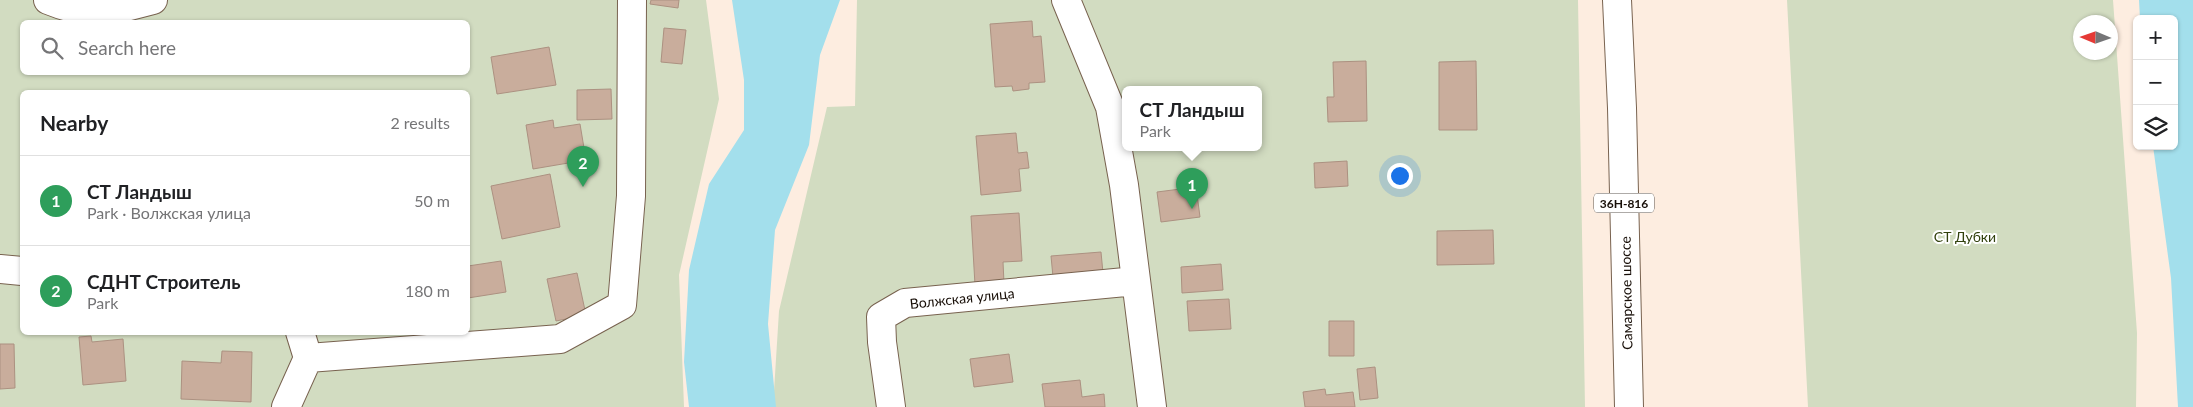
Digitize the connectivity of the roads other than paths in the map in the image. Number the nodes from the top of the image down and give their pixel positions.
1 (48, 0) edge
2 (153, 0) edge
3 (632, 0) edge
4 (1066, 0) edge
5 (1617, 0) edge
6 (0, 270) edge
7 (20, 271) edge
8 (1136, 281) junction
9 (301, 335) edge
10 (308, 358) junction
11 (286, 407) edge
12 (890, 407) edge
13 (1152, 407) edge
14 (1629, 407) edge

1 - 2 street
3 - 10 street
4 - 8 street
5 - 14 street, Самарское шоссе / 36Н-816
6 - 7 street
8 - 12 street, Волжская улица
8 - 13 street
9 - 10 street
10 - 11 street

